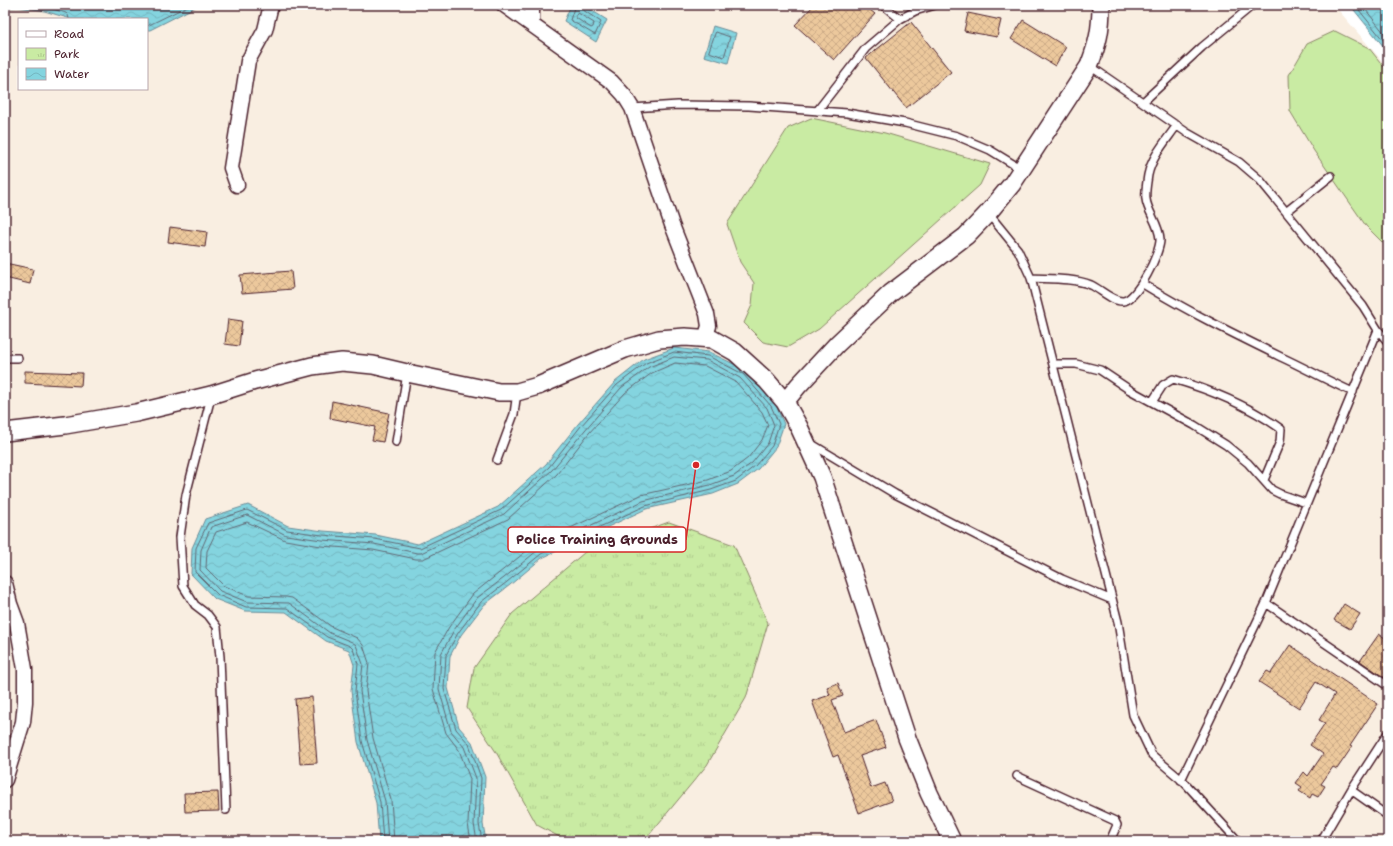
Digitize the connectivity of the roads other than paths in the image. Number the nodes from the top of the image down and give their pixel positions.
1 (271, 5) edge
2 (504, 5) edge
3 (532, 5) edge
4 (882, 5) edge
5 (935, 5) edge
6 (1101, 5) edge
7 (1253, 5) edge
8 (900, 19) junction
9 (532, 24) junction
10 (1090, 66) junction
11 (1143, 102) junction
12 (632, 108) junction
13 (817, 111) junction
14 (1177, 125) junction
15 (1022, 170) junction
16 (1331, 176) dead end
17 (237, 185) dead end
18 (1286, 212) junction
19 (988, 213) junction
20 (1031, 278) junction
21 (1143, 284) junction
22 (1378, 330) junction
23 (705, 338) junction
24 (1388, 342) edge
25 (5, 358) edge
26 (18, 358) dead end
27 (1053, 364) junction
28 (407, 373) junction
29 (517, 392) junction
30 (1352, 392) junction
31 (211, 395) junction
32 (785, 402) junction
33 (1152, 402) junction
34 (5, 432) edge
35 (805, 440) junction
36 (396, 442) dead end
37 (497, 460) dead end
38 (1264, 480) junction
39 (1306, 504) junction
40 (5, 583) edge
41 (1112, 600) junction
42 (1266, 604) junction
43 (1388, 686) edge
44 (1388, 733) edge
45 (1017, 776) dead end
46 (5, 780) edge
47 (1181, 780) junction
48 (1351, 790) junction
49 (226, 810) dead end
50 (1388, 816) edge
51 (952, 841) edge
52 (1110, 841) edge
53 (1238, 841) edge
54 (1321, 841) edge

1 - 17 street
2 - 9 street
3 - 9 street
4 - 8 lane
5 - 8 lane
6 - 10 street
7 - 11 lane
8 - 13 lane
9 - 12 street
10 - 11 lane
10 - 15 street
11 - 14 lane
12 - 13 lane
12 - 23 street
13 - 15 lane
14 - 18 lane
14 - 21 lane
15 - 19 street
16 - 18 lane
18 - 22 lane
19 - 20 lane
19 - 32 street
20 - 21 lane
20 - 27 lane
21 - 30 lane
22 - 24 lane
22 - 30 lane
23 - 29 street
23 - 32 street
25 - 26 lane
27 - 33 lane
27 - 41 lane
28 - 29 street
28 - 31 street
28 - 36 lane
29 - 37 lane
30 - 39 lane
31 - 34 street
31 - 49 lane
32 - 35 street
33 - 38 lane
33 - 38 lane
35 - 41 lane
35 - 51 street
38 - 39 lane
39 - 42 lane
40 - 46 street
41 - 47 lane
42 - 43 lane
42 - 47 lane
44 - 48 lane
45 - 52 lane
47 - 53 lane
48 - 50 lane
48 - 54 lane

